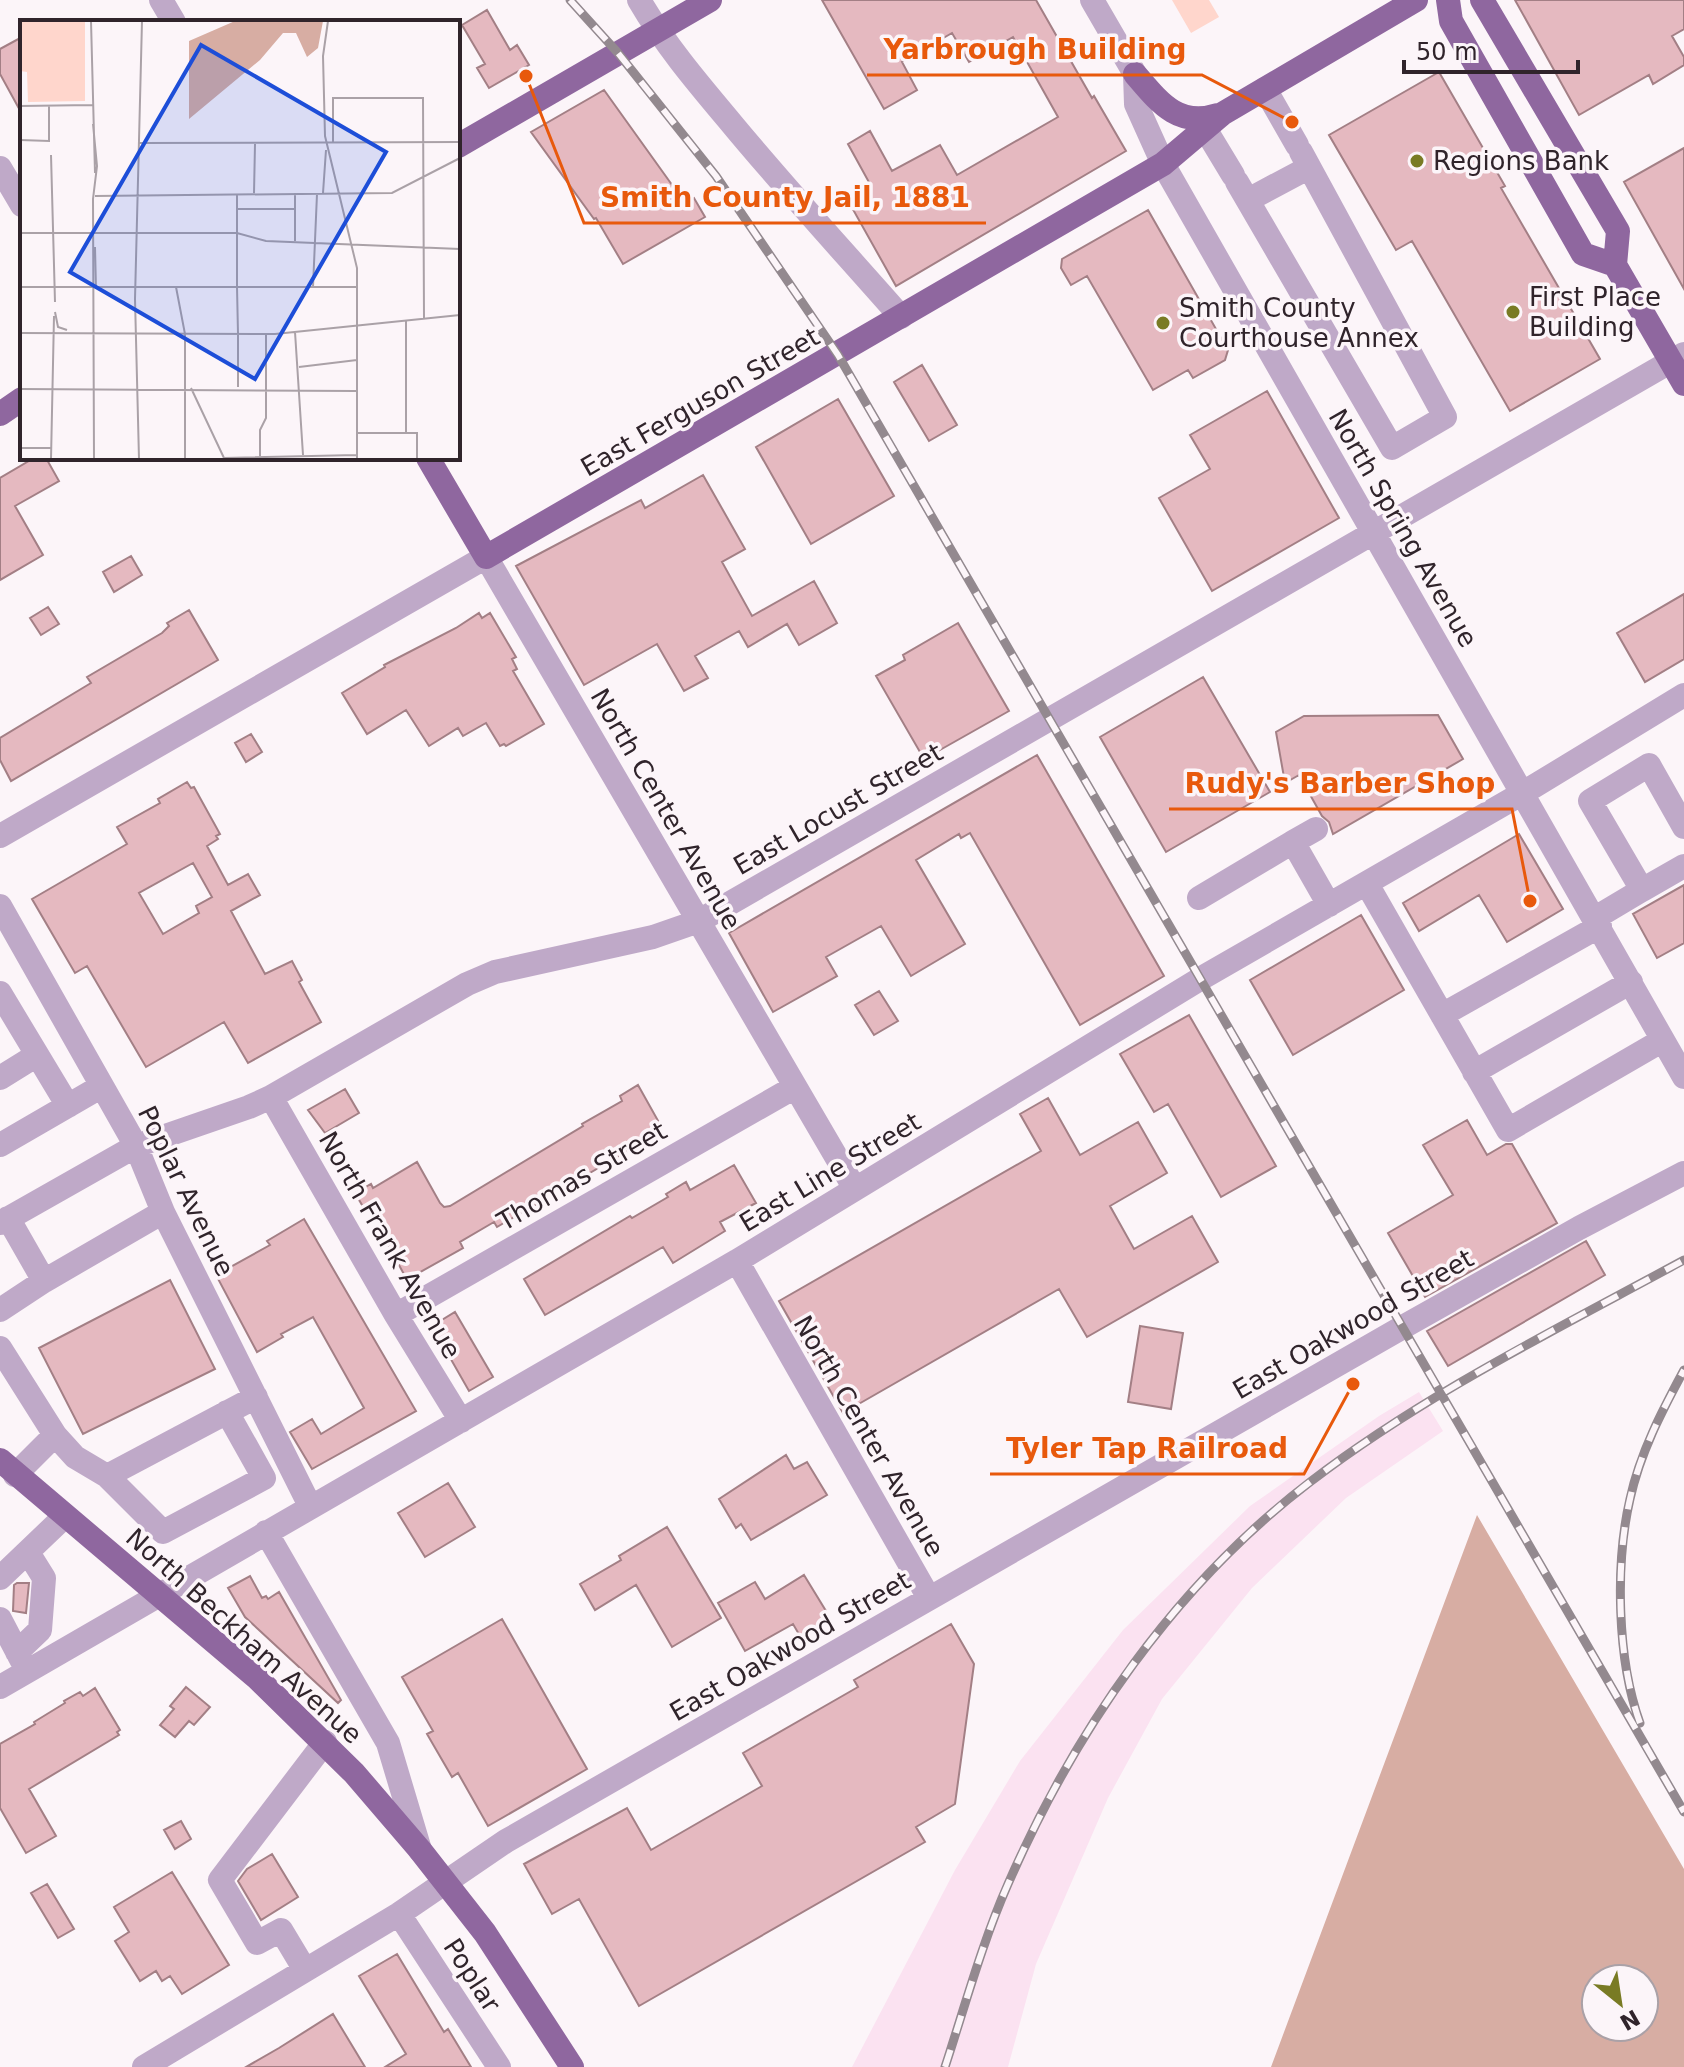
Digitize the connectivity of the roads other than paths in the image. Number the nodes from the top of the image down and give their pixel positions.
1 (161, 0) edge
2 (639, 0) edge
3 (710, 0) edge
4 (1092, 0) edge
5 (1416, 0) edge
6 (1448, 0) edge
7 (1482, 0) edge
8 (173, 20) edge
9 (657, 30) junction
10 (1135, 74) junction
11 (1265, 89) junction
12 (1213, 120) junction
13 (460, 145) edge
14 (1302, 155) junction
15 (1163, 164) junction
16 (0, 168) edge
17 (1239, 186) junction
18 (20, 202) edge
19 (1615, 265) junction
20 (901, 317) junction
21 (1677, 358) edge
22 (1684, 384) edge
23 (20, 400) edge
24 (0, 414) edge
25 (429, 460) edge
26 (1374, 534) junction
27 (486, 557) junction
28 (1684, 695) edge
29 (1601, 745) junction
30 (1622, 781) junction
31 (1523, 793) junction
32 (1684, 827) edge
33 (1316, 829) dead end
34 (0, 836) edge
35 (1293, 842) junction
36 (1684, 866) edge
37 (1367, 884) junction
38 (1642, 890) junction
39 (1199, 898) dead end
40 (1329, 905) junction
41 (0, 906) edge
42 (699, 921) junction
43 (1598, 922) junction
44 (1631, 982) junction
45 (45, 986) junction
46 (3, 1003) edge
47 (1442, 1015) junction
48 (1672, 1046) edge
49 (37, 1055) junction
50 (1474, 1072) junction
51 (1684, 1077) edge
52 (0, 1078) edge
53 (102, 1086) junction
54 (795, 1087) junction
55 (271, 1097) junction
56 (68, 1106) junction
57 (0, 1145) edge
58 (136, 1146) junction
59 (1684, 1173) edge
60 (855, 1189) junction
61 (163, 1212) junction
62 (4, 1220) edge
63 (737, 1261) junction
64 (44, 1281) junction
65 (0, 1310) edge
66 (396, 1315) junction
67 (0, 1348) edge
68 (256, 1397) junction
69 (227, 1412) junction
70 (461, 1421) junction
71 (55, 1435) junction
72 (8, 1468) edge
73 (107, 1476) junction
74 (310, 1506) junction
75 (65, 1516) junction
76 (266, 1532) junction
77 (29, 1554) junction
78 (0, 1578) edge
79 (159, 1595) junction
80 (929, 1598) junction
81 (0, 1619) edge
82 (22, 1662) junction
83 (0, 1687) edge
84 (325, 1742) junction
85 (420, 1850) junction
86 (446, 1884) junction
87 (399, 1914) junction
88 (305, 1970) junction
89 (144, 2067) edge
90 (499, 2067) edge
91 (572, 2067) edge

1 - 8 street
2 - 9 street
3 - 9 main road
4 - 10 street, North Spring Avenue
5 - 11 main road, East Ferguson Street
6 - 19 main road
7 - 19 main road
9 - 13 main road
9 - 20 street
10 - 12 main road
10 - 15 street, North Spring Avenue
11 - 12 main road, East Ferguson Street
11 - 14 street
12 - 15 main road, East Ferguson Street
12 - 17 street
14 - 17 street
14 - 17 street
15 - 20 main road, East Ferguson Street
15 - 26 street, North Spring Avenue
16 - 18 street
19 - 21 main road
20 - 27 main road, East Ferguson Street
21 - 22 main road
21 - 26 street, East Locust Street
23 - 24 main road
25 - 27 main road, North Center Avenue
26 - 31 street, North Spring Avenue
26 - 42 street, East Locust Street
27 - 34 street, East Ferguson Street
27 - 42 street, North Center Avenue
28 - 29 street, East Line Street
29 - 30 street
29 - 31 street, East Line Street
30 - 32 street
30 - 38 street
31 - 37 street, East Line Street
31 - 43 street, North Spring Avenue
33 - 35 street
35 - 39 street
35 - 40 street
36 - 38 street
37 - 40 street, East Line Street
37 - 47 street
38 - 43 street
40 - 60 street, East Line Street
41 - 45 street, Poplar Avenue
42 - 54 street, North Center Avenue
42 - 55 street, East Locust Street
43 - 44 street, North Spring Avenue
43 - 47 street
44 - 48 street, North Spring Avenue
44 - 50 street
45 - 46 street
45 - 53 street, Poplar Avenue
46 - 49 street
47 - 50 street
48 - 50 street
48 - 51 street, North Spring Avenue
49 - 52 street
49 - 56 street
53 - 56 street
53 - 58 street, Poplar Avenue
54 - 60 street, North Center Avenue
54 - 66 street, Thomas Street
55 - 58 street, East Locust Street
55 - 66 street, North Frank Avenue
56 - 57 street
58 - 61 street, Poplar Avenue
58 - 62 street, East Locust Street
59 - 80 street, East Oakwood Street
60 - 63 street, East Line Street
61 - 64 street
61 - 68 street, Poplar Avenue
62 - 64 street
63 - 70 street, East Line Street
63 - 80 street, North Center Avenue
64 - 65 street
66 - 70 street, North Frank Avenue
67 - 71 street
68 - 69 street
68 - 74 street, Poplar Avenue
69 - 73 street
69 - 73 street
70 - 74 street, East Line Street
71 - 72 street
71 - 73 street
72 - 75 main road, North Beckham Avenue
74 - 76 street, East Line Street
75 - 77 street
75 - 79 main road, North Beckham Avenue
76 - 79 street, East Line Street
76 - 85 street
77 - 78 street
77 - 82 street
79 - 82 street, East Line Street
79 - 84 main road, North Beckham Avenue
80 - 86 street, East Oakwood Street
81 - 82 street
82 - 83 street, East Line Street
84 - 85 main road, North Beckham Avenue
84 - 88 street
85 - 86 main road, North Beckham Avenue
86 - 87 street, East Oakwood Street
86 - 91 main road, North Beckham Avenue
87 - 88 street, East Oakwood Street
87 - 90 street, Poplar
88 - 89 street, East Oakwood Street

